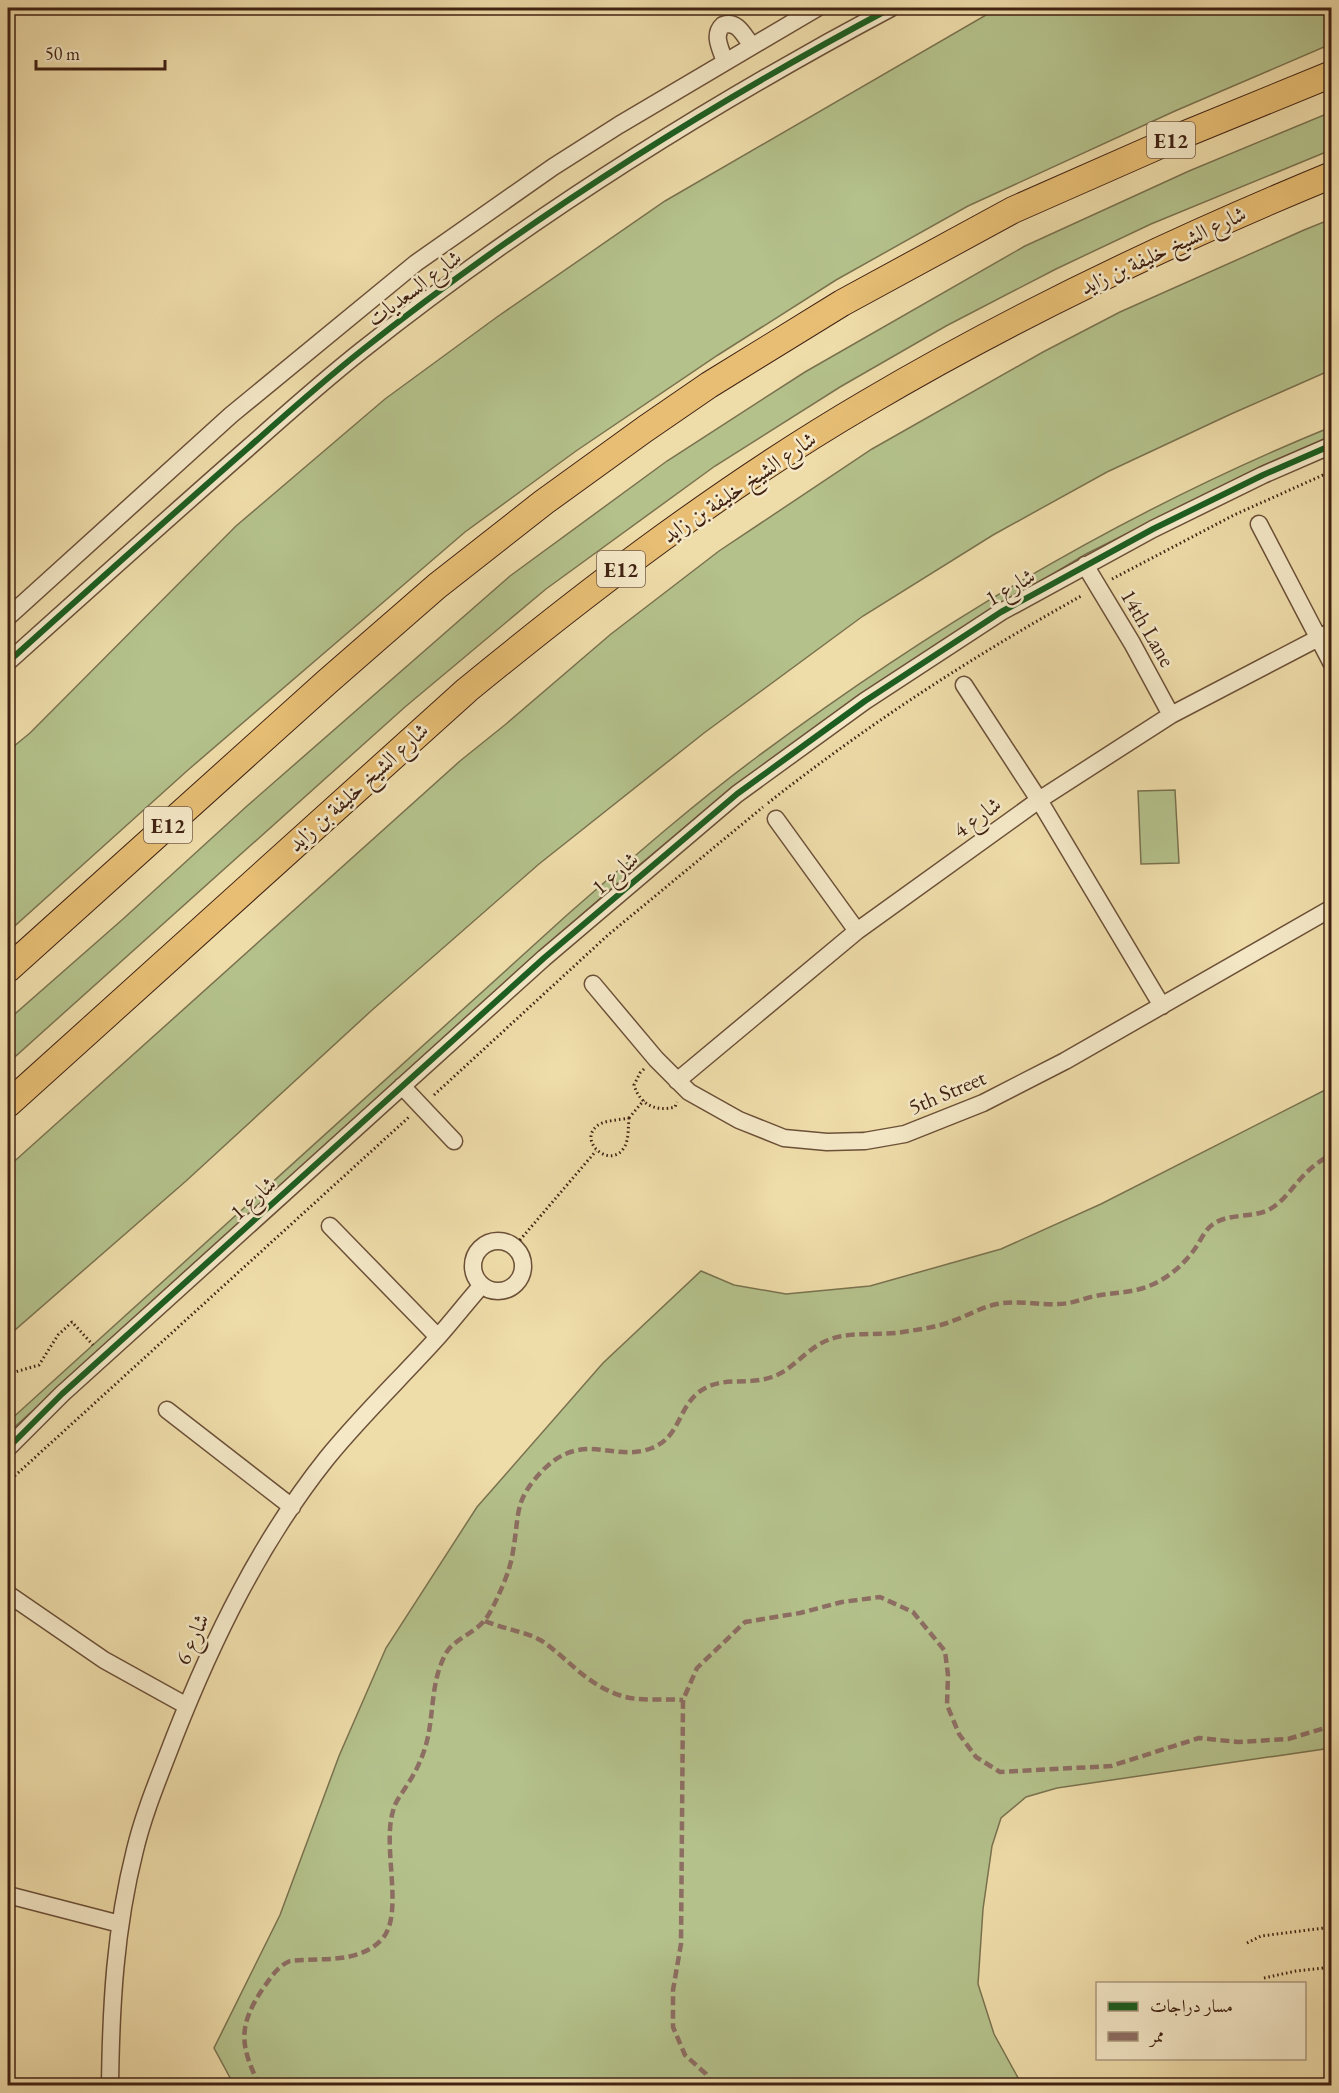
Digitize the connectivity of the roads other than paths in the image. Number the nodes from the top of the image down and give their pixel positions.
1 (817, 8) edge
2 (891, 8) edge
3 (752, 46) junction
4 (725, 62) junction
5 (1332, 74) edge
6 (1332, 175) edge
7 (1332, 445) edge
8 (1259, 524) dead end
9 (1085, 565) junction
10 (8, 617) edge
11 (1325, 634) edge
12 (8, 662) edge
13 (1332, 664) edge
14 (964, 685) dead end
15 (1172, 715) junction
16 (1039, 800) junction
17 (776, 819) dead end
18 (1332, 908) edge
19 (857, 931) junction
20 (8, 969) edge
21 (593, 984) dead end
22 (1162, 1006) junction
23 (676, 1081) junction
24 (402, 1086) junction
25 (8, 1104) edge
26 (454, 1141) dead end
27 (330, 1226) dead end
28 (482, 1285) junction
29 (438, 1337) junction
30 (167, 1410) dead end
31 (8, 1448) edge
32 (292, 1507) junction
33 (8, 1594) edge
34 (187, 1706) junction
35 (8, 1895) edge
36 (120, 1924) junction
37 (110, 2085) edge

1 - 3 street, شارع السعديات
2 - 12 street, شارع السعديات
3 - 4 street, شارع السعديات
3 - 4 street
4 - 10 street, شارع السعديات
5 - 20 highway, E12
6 - 25 highway, شارع الشيخ خليفة بن زايد / E12
7 - 9 street, شارع 1
8 - 11 street
9 - 15 street, 14th Lane
9 - 24 street, شارع 1
11 - 13 street
11 - 15 street, شارع 4
14 - 16 street
15 - 16 street, شارع 4
16 - 19 street, شارع 4
16 - 22 street
17 - 19 street
18 - 22 street, 5th Street
19 - 23 street, شارع 4
21 - 23 street, 5th Street
22 - 23 street, 5th Street
24 - 26 street
24 - 31 street, شارع 1
27 - 29 street
28 - 28 street
28 - 29 street, شارع 6
29 - 32 street, شارع 6
30 - 32 street
32 - 34 street, شارع 6
33 - 34 street
34 - 36 street, شارع 6
35 - 36 street
36 - 37 street, شارع 6

